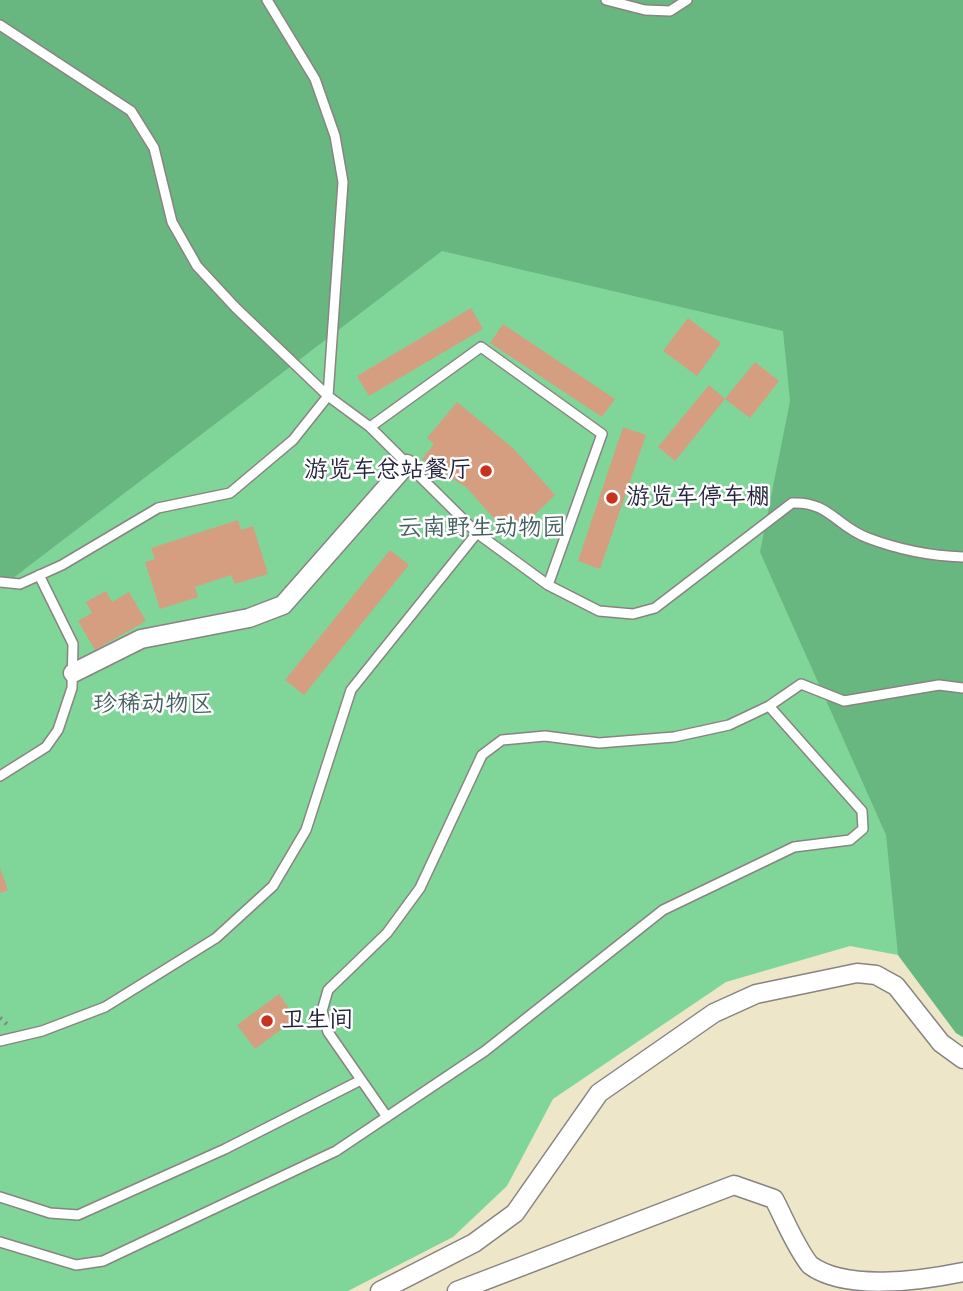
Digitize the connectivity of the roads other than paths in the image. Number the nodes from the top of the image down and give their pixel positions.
1 (267, 0) edge
2 (606, 0) edge
3 (687, 0) edge
4 (0, 25) edge
5 (328, 396) junction
6 (370, 427) junction
7 (407, 464) junction
8 (477, 533) junction
9 (963, 557) edge
10 (39, 575) junction
11 (0, 582) edge
12 (548, 585) junction
13 (73, 673) junction
14 (963, 688) edge
15 (769, 706) junction
16 (0, 776) edge
17 (0, 1041) edge
18 (963, 1059) edge
19 (361, 1080) junction
20 (387, 1117) junction
21 (0, 1197) edge
22 (0, 1242) edge
23 (963, 1272) edge
24 (380, 1291) edge
25 (457, 1291) edge

1 - 5 lane
2 - 3 lane
4 - 5 lane
5 - 6 lane
5 - 10 lane
6 - 7 lane
6 - 12 lane
7 - 8 lane
7 - 13 street
8 - 12 lane
8 - 17 lane
9 - 12 lane
10 - 11 lane
10 - 13 lane
13 - 16 lane
14 - 15 lane
15 - 19 lane
15 - 20 lane
18 - 24 street
19 - 20 lane
19 - 21 lane
20 - 22 lane
23 - 25 street

